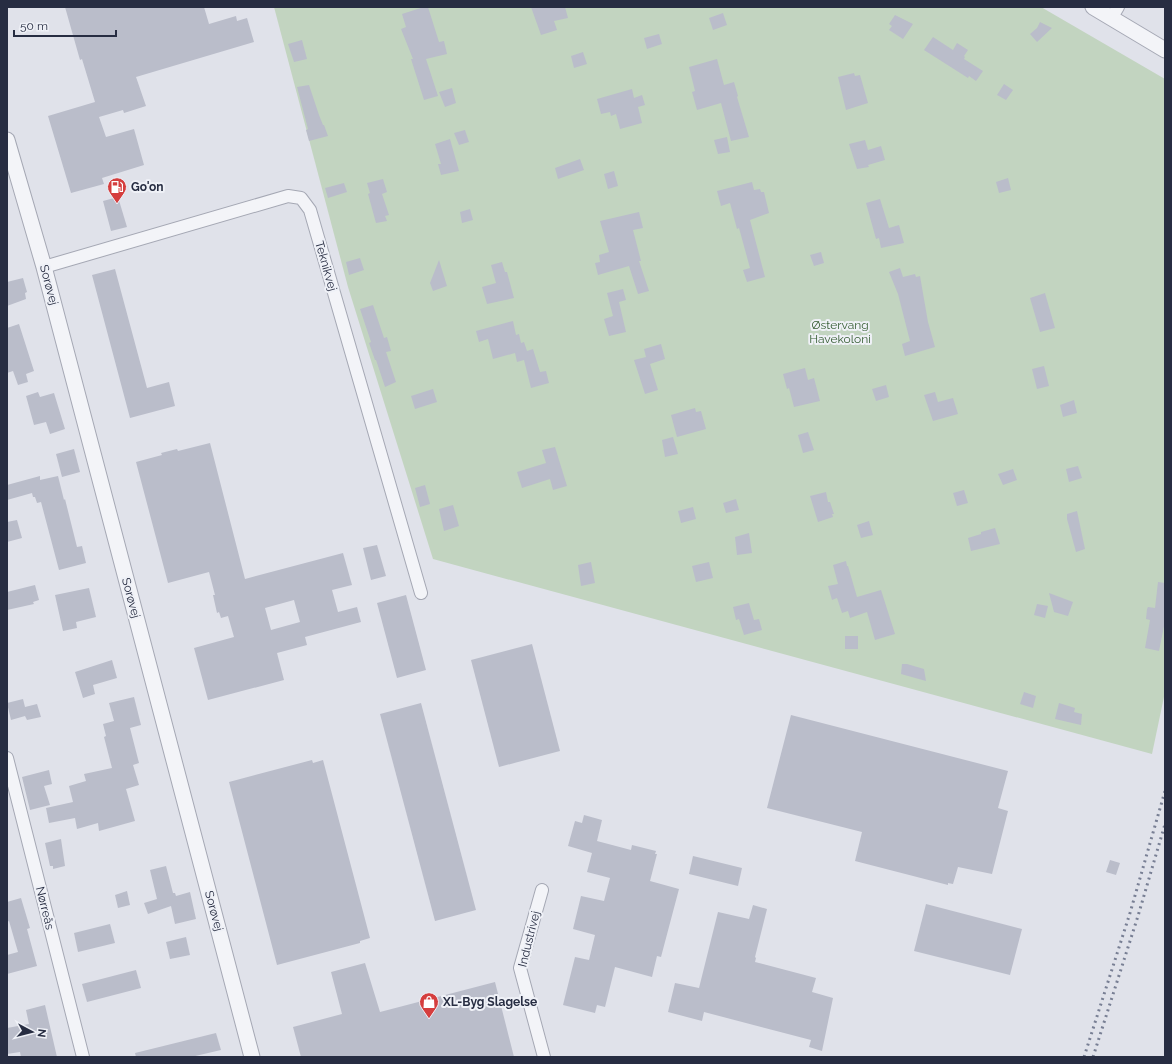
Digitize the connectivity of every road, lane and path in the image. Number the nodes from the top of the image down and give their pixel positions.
1 (1093, 7) edge
2 (1115, 12) edge
3 (1165, 50) edge
4 (7, 140) edge
5 (44, 267) junction
6 (421, 593) dead end
7 (7, 758) edge
8 (542, 890) dead end
9 (83, 1057) edge
10 (252, 1057) edge
11 (544, 1057) edge

1 - 2 street
2 - 3 street
4 - 5 street, Sorøvej
5 - 6 street, Teknikvej
5 - 10 street, Sorøvej
7 - 9 street, Nørreås
8 - 11 street, Industrivej

